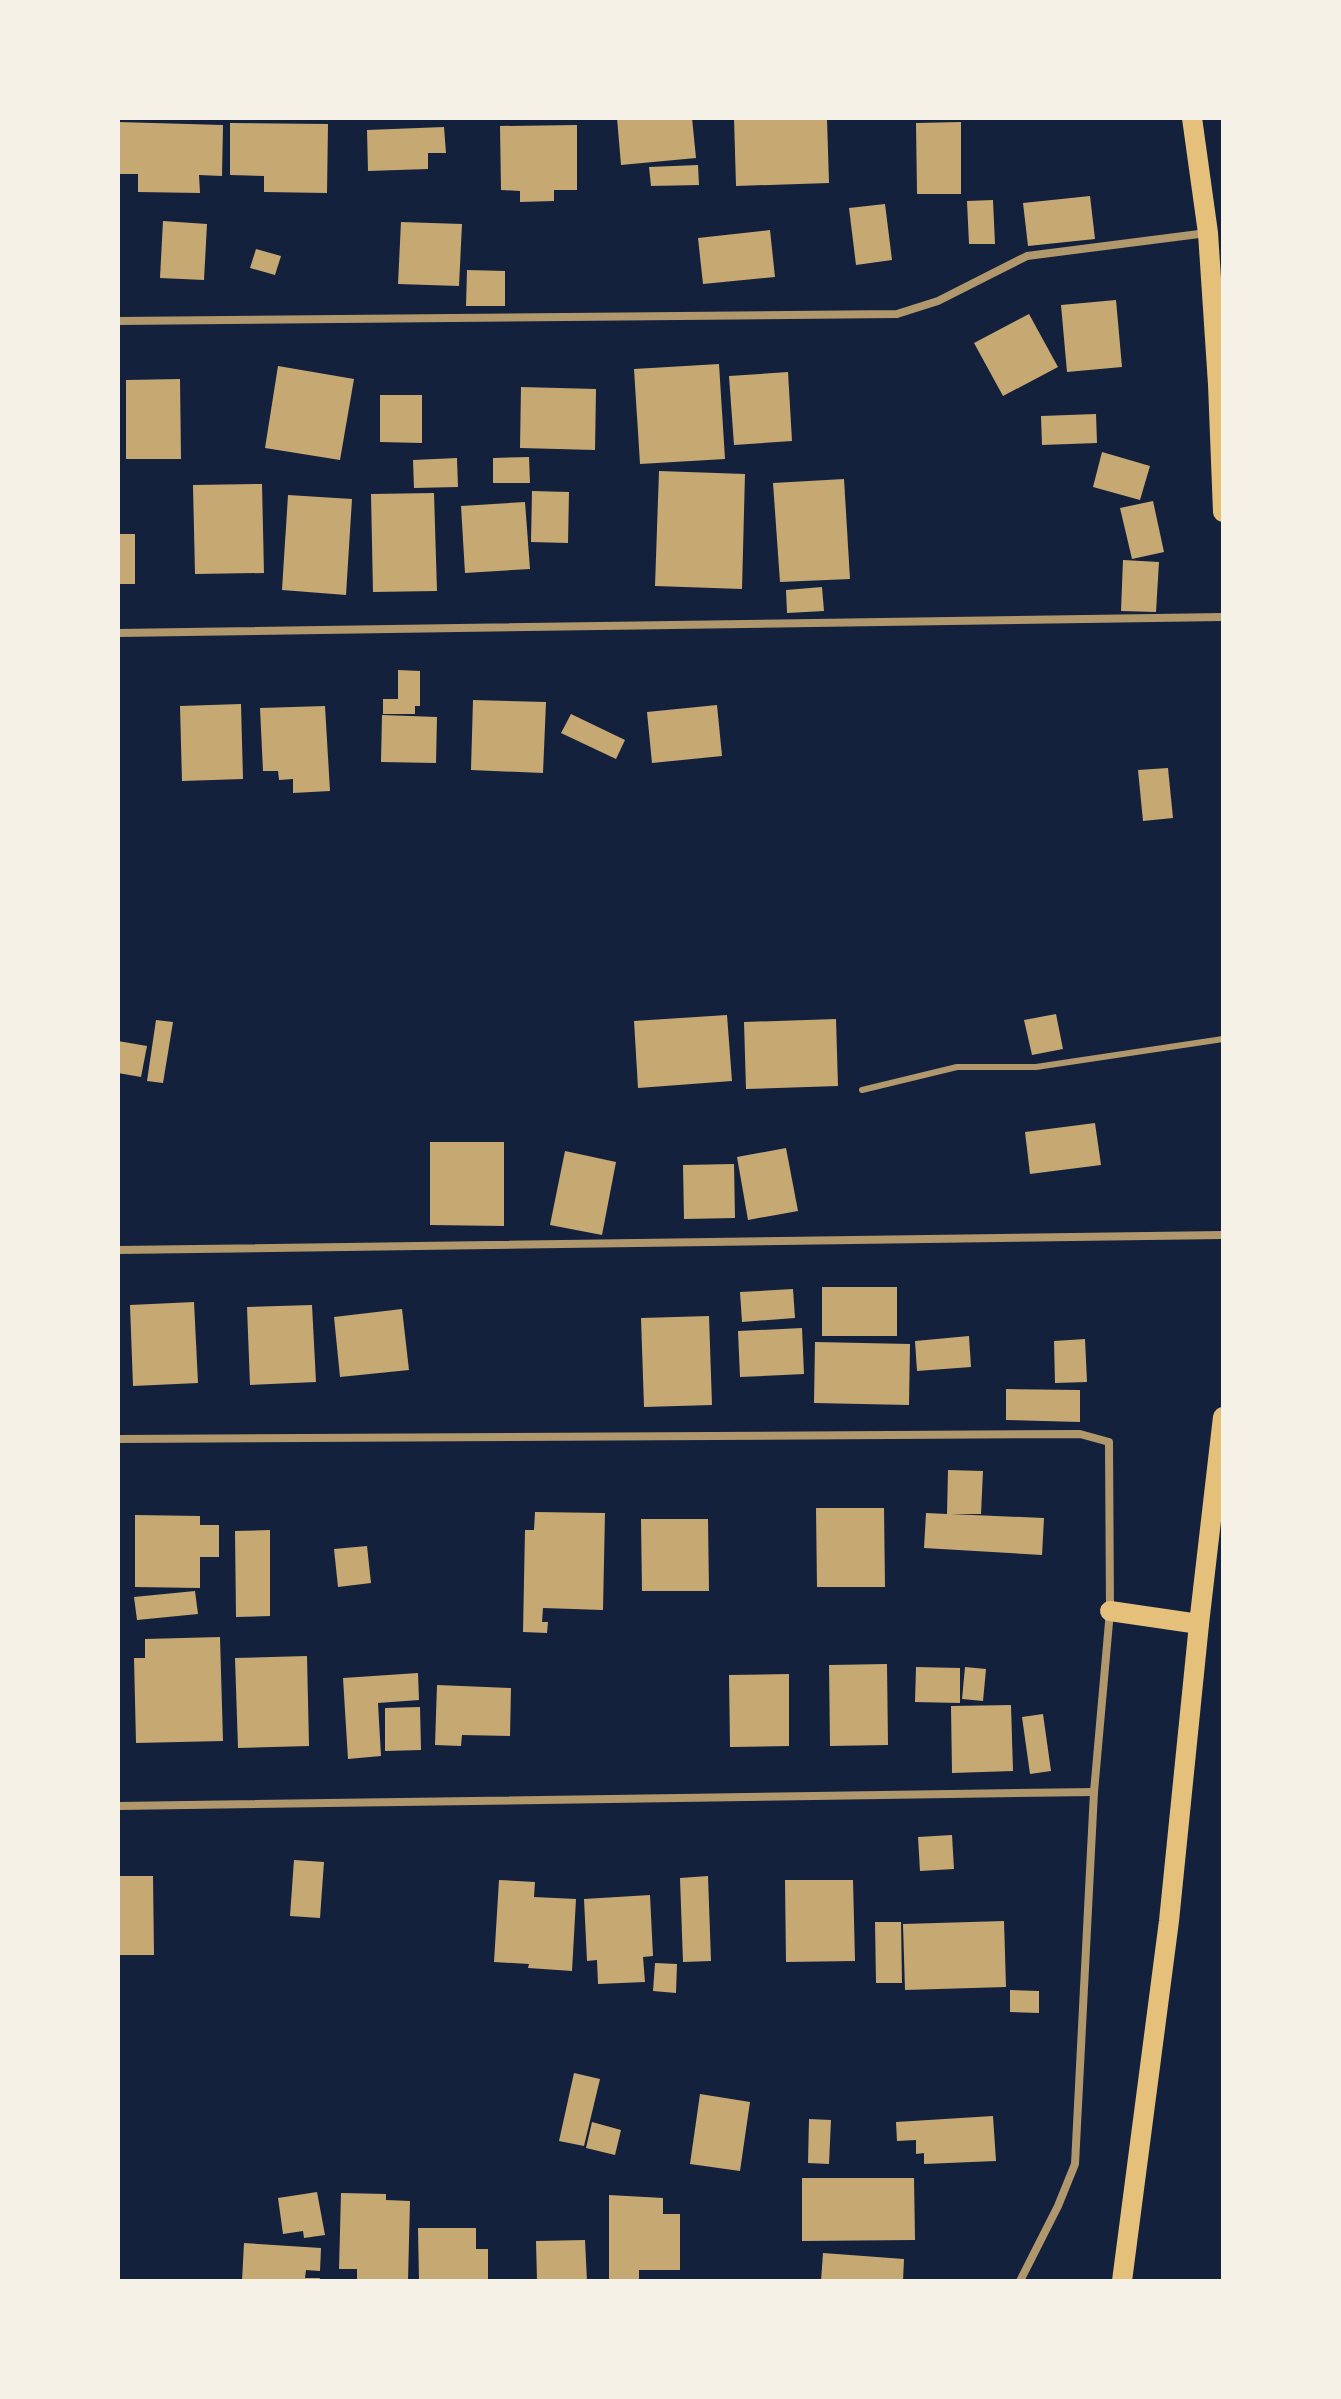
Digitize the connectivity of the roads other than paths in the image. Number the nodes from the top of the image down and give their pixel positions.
1 (1192, 118) edge
2 (1208, 233) junction
3 (118, 321) edge
4 (1221, 384) edge
5 (1223, 512) edge
6 (1223, 617) edge
7 (118, 633) edge
8 (1223, 1039) edge
9 (862, 1090) dead end
10 (1223, 1235) edge
11 (118, 1250) edge
12 (1223, 1417) edge
13 (118, 1439) edge
14 (1110, 1611) junction
15 (1199, 1624) junction
16 (1094, 1792) junction
17 (118, 1806) edge
18 (1020, 2281) edge
19 (1122, 2281) edge

1 - 2 main road
2 - 3 street
2 - 4 main road
4 - 5 main road
6 - 7 street
8 - 9 lane
10 - 11 street
12 - 15 main road
13 - 14 street
14 - 15 main road
14 - 16 street
15 - 19 main road
16 - 17 street
16 - 18 street

